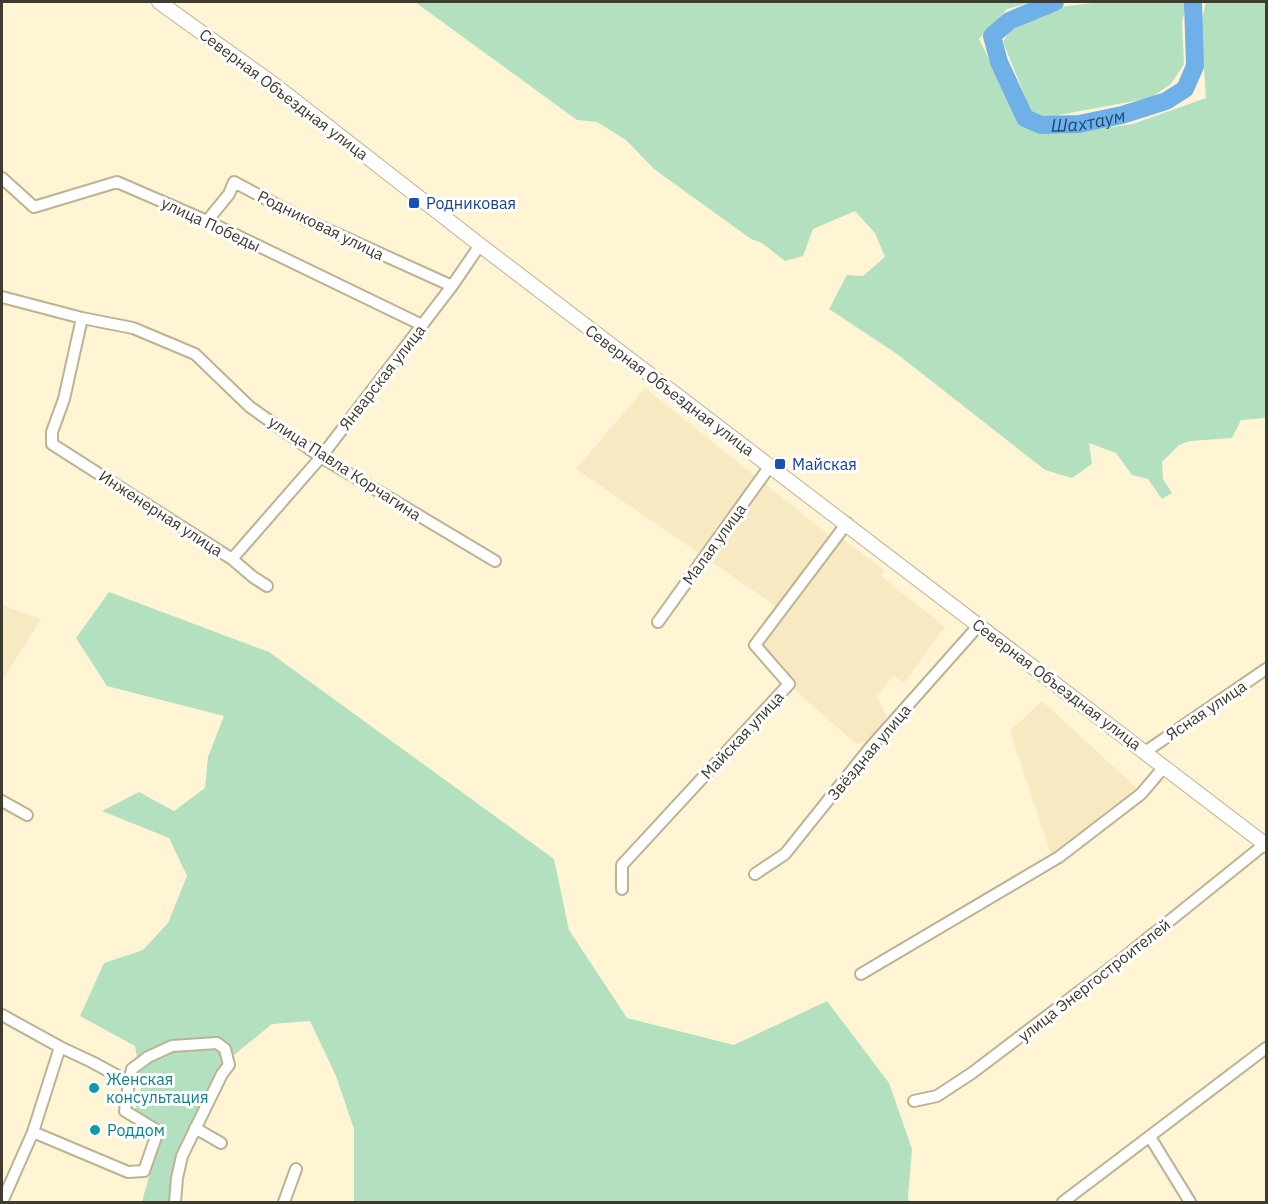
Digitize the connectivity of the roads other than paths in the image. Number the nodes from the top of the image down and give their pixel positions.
1 (159, 2) edge
2 (2, 178) edge
3 (207, 221) junction
4 (480, 245) junction
5 (452, 286) junction
6 (2, 297) edge
7 (82, 318) junction
8 (422, 325) junction
9 (321, 457) junction
10 (770, 466) junction
11 (847, 523) junction
12 (232, 559) junction
13 (495, 561) dead end
14 (267, 586) dead end
15 (658, 622) dead end
16 (980, 625) junction
17 (1266, 669) edge
18 (1145, 752) junction
19 (1164, 767) junction
20 (2, 801) edge
21 (27, 815) dead end
22 (1266, 844) edge
23 (755, 874) dead end
24 (622, 889) dead end
25 (861, 974) dead end
26 (2, 1015) edge
27 (60, 1047) junction
28 (1266, 1048) edge
29 (129, 1082) junction
30 (914, 1101) dead end
31 (195, 1128) junction
32 (33, 1132) junction
33 (1150, 1137) junction
34 (221, 1143) dead end
35 (296, 1169) dead end
36 (2, 1202) edge
37 (175, 1203) edge
38 (284, 1203) edge
39 (1063, 1203) edge
40 (1190, 1203) edge

1 - 4 street, Северная Объездная улица
2 - 3 street, улица Победы
3 - 5 street, Родниковая улица
3 - 8 street, улица Победы
4 - 5 street, Январская улица
4 - 10 street, Северная Объездная улица
5 - 8 street, Январская улица
6 - 7 street, улица Павла Корчагина
7 - 9 street, улица Павла Корчагина
7 - 12 street, Инженерная улица
8 - 9 street, Январская улица
9 - 12 street, Январская улица
9 - 13 street, улица Павла Корчагина
10 - 11 street, Северная Объездная улица
10 - 15 street, Малая улица
11 - 16 street, Северная Объездная улица
11 - 24 street, Майская улица
12 - 14 street, Инженерная улица
16 - 18 street, Северная Объездная улица
16 - 23 street, Звёздная улица
17 - 18 street, Ясная улица
18 - 19 street, Северная Объездная улица
19 - 22 street, Северная Объездная улица
19 - 25 street
20 - 21 street
22 - 30 street, улица Энергостроителей
26 - 27 street
27 - 29 street
27 - 32 street
28 - 33 street
29 - 31 street
29 - 32 street
31 - 34 street
31 - 37 street
32 - 36 street
33 - 39 street
33 - 40 street
35 - 38 street

